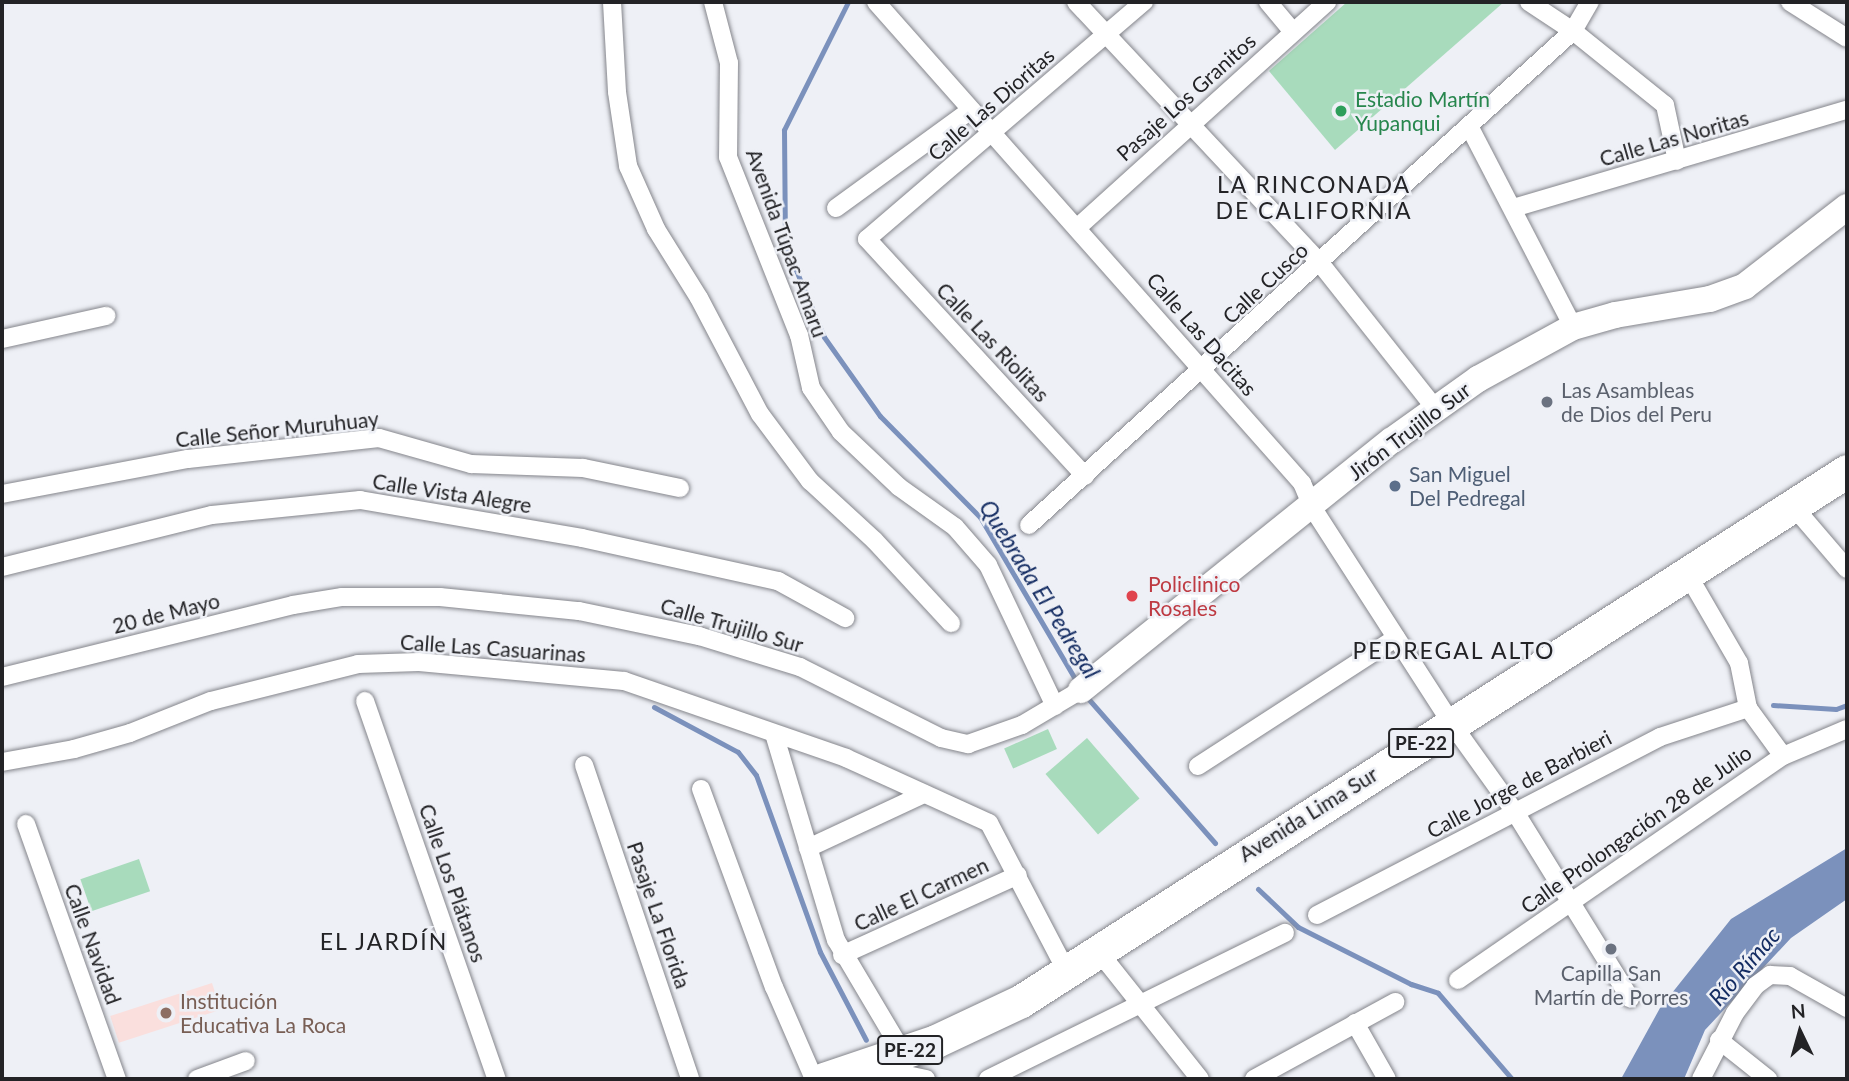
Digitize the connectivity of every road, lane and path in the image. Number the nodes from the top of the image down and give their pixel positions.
1 (612, 2) edge
2 (713, 2) edge
3 (1076, 2) edge
4 (1144, 2) edge
5 (1268, 2) edge
6 (1327, 2) edge
7 (1529, 2) edge
8 (1590, 2) edge
9 (1790, 2) edge
10 (877, 3) edge
11 (1292, 31) junction
12 (1573, 31) junction
13 (1107, 34) junction
14 (1847, 37) edge
15 (971, 110) junction
16 (1847, 110) edge
17 (1187, 125) junction
18 (1469, 126) junction
19 (993, 134) junction
20 (1676, 161) junction
21 (1847, 207) edge
22 (836, 208) dead end
23 (1513, 208) junction
24 (1078, 227) junction
25 (867, 239) joint
26 (1320, 263) junction
27 (106, 316) dead end
28 (1573, 327) junction
29 (2, 339) edge
30 (1204, 370) junction
31 (1434, 407) junction
32 (1847, 471) edge
33 (1085, 476) junction
34 (680, 488) dead end
35 (2, 494) edge
36 (1793, 506) junction
37 (1312, 507) junction
38 (1030, 525) dead end
39 (2, 567) edge
40 (1847, 569) edge
41 (1688, 575) junction
42 (342, 597) joint
43 (845, 618) dead end
44 (951, 623) dead end
45 (1396, 638) junction
46 (2, 677) edge
47 (1081, 690) joint
48 (365, 701) dead end
49 (1055, 706) junction
50 (1748, 708) junction
51 (1452, 724) junction
52 (1847, 729) edge
53 (775, 737) junction
54 (1783, 755) junction
55 (2, 762) edge
56 (584, 765) dead end
57 (1198, 766) dead end
58 (701, 789) dead end
59 (924, 794) junction
60 (1515, 812) junction
61 (26, 824) dead end
62 (808, 848) junction
63 (1018, 875) junction
64 (1570, 902) junction
65 (1317, 915) dead end
66 (1285, 933) dead end
67 (1099, 952) junction
68 (842, 955) junction
69 (1067, 972) junction
70 (1458, 980) dead end
71 (1630, 998) dead end
72 (1395, 1002) dead end
73 (1143, 1004) junction
74 (1847, 1008) edge
75 (1354, 1023) junction
76 (1719, 1040) junction
77 (246, 1061) dead end
78 (894, 1068) edge
79 (117, 1079) edge
80 (198, 1079) edge
81 (497, 1079) edge
82 (690, 1079) edge
83 (814, 1079) edge
84 (824, 1079) edge
85 (926, 1079) edge
86 (988, 1079) edge
87 (1200, 1079) edge
88 (1254, 1079) edge
89 (1387, 1079) edge
90 (1701, 1079) edge
91 (1768, 1079) edge

1 - 44 street
2 - 49 street, Avenida Túpac Amaru
3 - 13 street
4 - 13 street, Calle Las Dioritas
5 - 11 street
6 - 11 street, Pasaje Los Granitos
7 - 12 street
8 - 12 street, Calle Cusco
9 - 14 street
10 - 15 street, Calle Las Dacitas
11 - 17 street, Pasaje Los Granitos
12 - 18 street, Calle Cusco
12 - 20 street
13 - 17 street
13 - 19 street, Calle Las Dioritas
15 - 19 street, Calle Las Dacitas
15 - 22 street
16 - 20 street, Calle Las Noritas
17 - 24 street, Pasaje Los Granitos
17 - 26 street
18 - 23 street
18 - 26 street, Calle Cusco
19 - 24 street, Calle Las Dacitas
19 - 25 street, Calle Las Dioritas
20 - 23 street, Calle Las Noritas
21 - 28 street, Jirón Trujillo Sur
23 - 28 street
24 - 30 street, Calle Las Dacitas
25 - 33 street, Calle Las Riolitas
26 - 30 street, Calle Cusco
26 - 31 street
27 - 29 street
28 - 31 street, Jirón Trujillo Sur
30 - 33 street, Calle Cusco
30 - 37 street, Calle Las Dacitas
31 - 37 street, Jirón Trujillo Sur
32 - 36 highway, Avenida Lima Sur / PE-22
33 - 38 street, Calle Cusco
34 - 35 street, Calle Señor Muruhuay
36 - 40 street
36 - 41 highway, Avenida Lima Sur / PE-22
37 - 45 street, Calle Las Dacitas
37 - 47 street, Jirón Trujillo Sur
39 - 43 street, Calle Vista Alegre
41 - 50 street
41 - 51 highway, Avenida Lima Sur / PE-22
42 - 46 street, 20 de Mayo
42 - 49 street, Calle Trujillo Sur
45 - 51 street, Calle Las Dacitas
45 - 57 street
47 - 49 street, Calle Trujillo Sur
48 - 81 street, Calle Los Plátanos
50 - 54 street
50 - 60 street, Calle Jorge de Barbieri
51 - 60 street, Calle Las Dacitas
51 - 67 highway, Avenida Lima Sur / PE-22
52 - 54 street, Calle Prolongación 28 de Julio
53 - 55 street, Calle Las Casuarinas
53 - 59 street, Calle Las Casuarinas
53 - 62 street
54 - 64 street, Calle Prolongación 28 de Julio
56 - 82 street, Pasaje La Florida
58 - 83 street
59 - 62 street
59 - 63 street, Calle Las Casuarinas
60 - 64 street, Calle Las Dacitas
60 - 65 street, Calle Jorge de Barbieri
61 - 79 street, Calle Navidad
62 - 68 street
63 - 68 street, Calle El Carmen
63 - 69 street, Calle Las Casuarinas
64 - 70 street, Calle Prolongación 28 de Julio
64 - 71 street, Calle Las Dacitas
66 - 73 street
67 - 69 highway, Avenida Lima Sur / PE-22
67 - 73 street
68 - 78 street
69 - 78 highway, Avenida Lima Sur / PE-22
72 - 75 street
73 - 86 street
73 - 87 street
74 - 76 street
75 - 88 street
75 - 89 street
76 - 90 street
76 - 91 street
77 - 80 street
78 - 84 highway, Avenida Lima Sur / PE-22
78 - 85 street

